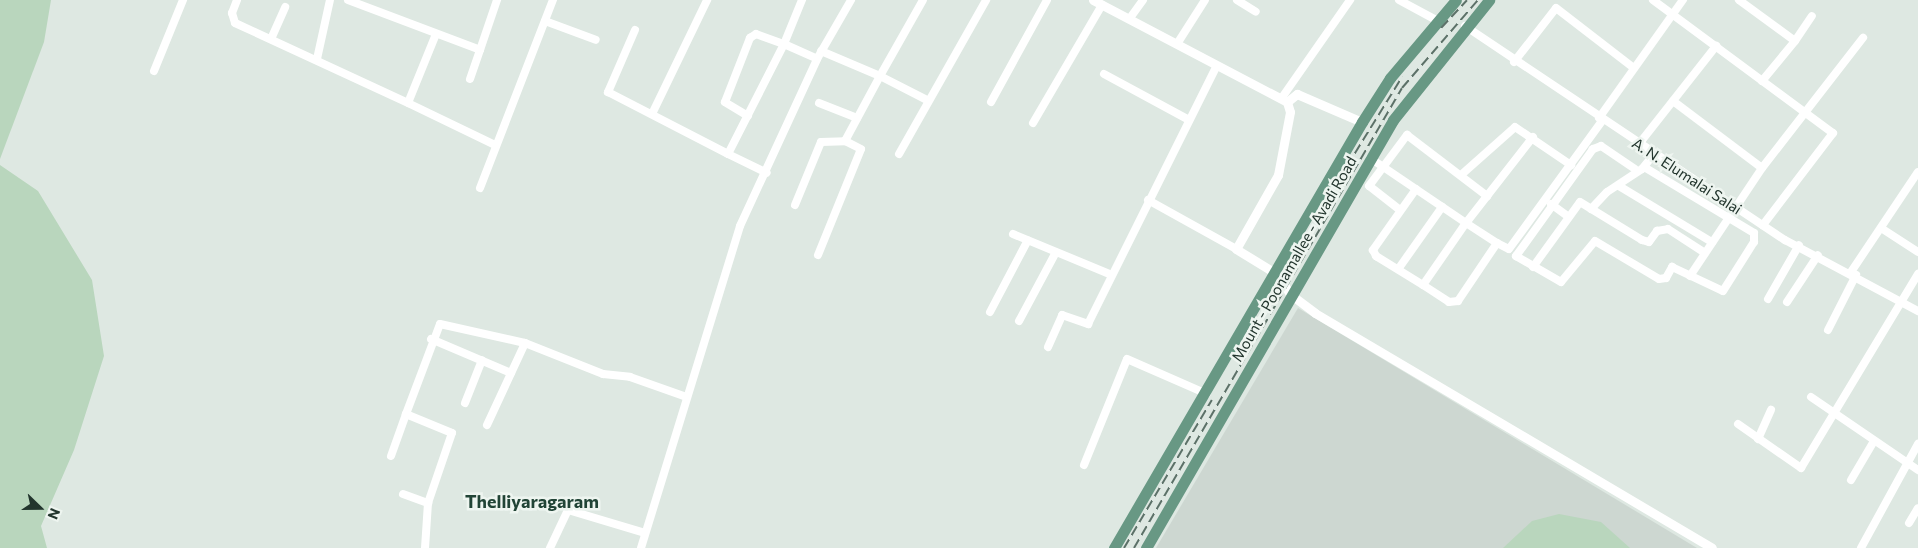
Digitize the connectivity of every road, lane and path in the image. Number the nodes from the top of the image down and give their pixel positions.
1 (183, 0) edge
2 (237, 0) edge
3 (330, 0) edge
4 (348, 0) edge
5 (553, 0) edge
6 (707, 0) edge
7 (802, 0) edge
8 (851, 0) edge
9 (923, 0) edge
10 (986, 0) edge
11 (1048, 0) edge
12 (1093, 0) edge
13 (1143, 0) edge
14 (1205, 0) edge
15 (1237, 0) edge
16 (1350, 0) edge
17 (1399, 0) edge
18 (1456, 0) edge
19 (1489, 0) edge
20 (1562, 0) edge
21 (1653, 0) edge
22 (1683, 0) edge
23 (494, 1) edge
24 (1744, 2) edge
25 (1102, 5) junction
26 (285, 7) dead end
27 (1556, 8) junction
28 (1256, 12) dead end
29 (1672, 15) junction
30 (1812, 16) dead end
31 (1130, 18) junction
32 (1438, 20) junction
33 (545, 21) junction
34 (1465, 26) junction
35 (635, 30) dead end
36 (436, 34) junction
37 (1863, 38) dead end
38 (271, 39) junction
39 (596, 40) dead end
40 (1795, 40) junction
41 (784, 44) junction
42 (1177, 44) junction
43 (1716, 46) junction
44 (480, 50) junction
45 (819, 55) junction
46 (317, 59) junction
47 (1514, 62) junction
48 (1216, 67) junction
49 (1634, 68) junction
50 (154, 71) dead end
51 (1104, 74) dead end
52 (880, 76) junction
53 (470, 79) dead end
54 (1762, 82) junction
55 (927, 100) junction
56 (1284, 100) junction
57 (992, 102) dead end
58 (1673, 102) junction
59 (408, 103) junction
60 (819, 103) dead end
61 (652, 114) junction
62 (1806, 115) junction
63 (748, 116) junction
64 (856, 118) junction
65 (1601, 119) junction
66 (1189, 120) junction
67 (1033, 122) dead end
68 (1362, 122) junction
69 (1533, 137) junction
70 (845, 141) junction
71 (1639, 144) junction
72 (495, 145) junction
73 (728, 154) junction
74 (899, 154) dead end
75 (1654, 154) junction
76 (1370, 158) junction
77 (1572, 165) junction
78 (1382, 166) junction
79 (1644, 167) junction
80 (1762, 168) junction
81 (1636, 170) junction
82 (1918, 172) edge
83 (767, 173) junction
84 (1460, 175) junction
85 (1619, 186) junction
86 (480, 188) dead end
87 (1416, 189) junction
88 (1487, 196) junction
89 (1148, 200) junction
90 (1552, 204) junction
91 (795, 206) dead end
92 (1442, 207) junction
93 (1591, 208) junction
94 (1734, 208) junction
95 (1400, 210) junction
96 (1570, 216) junction
97 (1728, 218) junction
98 (1466, 223) junction
99 (1763, 225) junction
100 (1881, 228) junction
101 (1013, 234) dead end
102 (1028, 240) junction
103 (1712, 242) junction
104 (1497, 243) junction
105 (1799, 245) junction
106 (1236, 249) junction
107 (1056, 252) junction
108 (1918, 252) edge
109 (1705, 253) junction
110 (818, 255) dead end
111 (1818, 255) junction
112 (1533, 267) junction
113 (1399, 268) junction
114 (1854, 273) junction
115 (1277, 274) junction
116 (1918, 274) edge
117 (1112, 275) junction
118 (1690, 276) junction
119 (1423, 285) junction
120 (1290, 294) junction
121 (1768, 299) dead end
122 (1900, 300) junction
123 (1787, 302) dead end
124 (1918, 311) edge
125 (990, 312) dead end
126 (1019, 321) dead end
127 (1828, 330) dead end
128 (431, 339) junction
129 (525, 343) junction
130 (1048, 347) dead end
131 (482, 360) junction
132 (511, 372) junction
133 (1207, 394) junction
134 (684, 396) junction
135 (1811, 397) dead end
136 (465, 403) dead end
137 (1771, 410) dead end
138 (1832, 411) junction
139 (406, 414) junction
140 (1738, 424) dead end
141 (487, 425) dead end
142 (1758, 439) junction
143 (1874, 440) junction
144 (1918, 444) edge
145 (392, 456) dead end
146 (1906, 463) junction
147 (1084, 465) dead end
148 (1918, 470) edge
149 (1851, 480) dead end
150 (403, 494) dead end
151 (428, 503) junction
152 (1918, 508) edge
153 (1909, 523) dead end
154 (645, 533) junction
155 (425, 548) edge
156 (550, 548) edge
157 (641, 548) edge
158 (1114, 548) edge
159 (1146, 548) edge
160 (1712, 548) edge
161 (1860, 548) edge

1 - 50 street
2 - 38 street
3 - 46 street
4 - 36 street
5 - 33 street
6 - 61 street
7 - 41 street
8 - 45 street
9 - 52 street
10 - 55 street
11 - 57 street
12 - 25 street
13 - 31 street
14 - 42 street
15 - 28 street
16 - 56 street
17 - 32 street
18 - 32 main road, Mount - Poonamallee - Avadi Road
19 - 34 main road, Mount - Poonamallee - Avadi Road
20 - 27 street
21 - 29 street
22 - 29 street
23 - 44 street
24 - 40 street
25 - 31 street
25 - 67 street
26 - 38 street
27 - 47 street
27 - 49 street
29 - 43 street
29 - 49 street
30 - 40 street
31 - 42 street
32 - 68 main road, Mount - Poonamallee - Avadi Road
33 - 39 street
33 - 72 street
34 - 47 street, A. N. Elumalai Salai
34 - 76 main road, Mount - Poonamallee - Avadi Road
35 - 61 street
36 - 44 street
36 - 59 street
37 - 62 street
38 - 46 street
40 - 54 street
41 - 45 street
41 - 63 street
41 - 63 street
42 - 48 street
43 - 54 street
43 - 58 street
44 - 53 street
45 - 52 street
45 - 83 street
46 - 59 street
47 - 65 street, A. N. Elumalai Salai
48 - 56 street
48 - 66 street
49 - 65 street
51 - 66 street
52 - 55 street
52 - 64 street
54 - 62 street
55 - 74 street
56 - 68 street
56 - 106 street
58 - 71 street
58 - 80 street
59 - 72 street
60 - 64 street
61 - 73 street
62 - 80 street
62 - 99 street
63 - 73 street
64 - 70 street
65 - 71 street, A. N. Elumalai Salai
65 - 77 street
66 - 89 street
68 - 115 main road, Mount - Poonamallee - Avadi Road
69 - 77 street
69 - 84 street
69 - 88 street
70 - 91 street
70 - 110 street
71 - 75 street, A. N. Elumalai Salai
72 - 86 street
73 - 83 street
75 - 79 street
75 - 94 street, A. N. Elumalai Salai
76 - 78 street
76 - 120 main road, Mount - Poonamallee - Avadi Road
77 - 104 street
78 - 84 street
78 - 87 street
78 - 95 street
79 - 81 street
79 - 97 street
80 - 94 street
81 - 85 street
81 - 90 street
82 - 100 street
83 - 134 street
84 - 88 street
85 - 93 street
85 - 103 street
87 - 92 street
87 - 95 street
88 - 98 street
89 - 106 street
89 - 117 street
90 - 96 street
90 - 112 street
92 - 98 street
92 - 113 street
93 - 96 street
93 - 109 street
94 - 97 street
94 - 99 street, A. N. Elumalai Salai
95 - 113 street
96 - 112 street
97 - 103 street
97 - 118 street
98 - 104 street
98 - 119 street
99 - 105 street, A. N. Elumalai Salai
100 - 108 street
100 - 114 street
101 - 102 street
102 - 107 street
102 - 125 street
103 - 109 street
104 - 119 street
105 - 111 street, A. N. Elumalai Salai
105 - 121 street
106 - 115 street
107 - 117 street
107 - 126 street
109 - 118 street
111 - 114 street, A. N. Elumalai Salai
111 - 123 street
112 - 118 street
113 - 119 street
114 - 122 street, A. N. Elumalai Salai
114 - 127 street
115 - 120 street
115 - 133 main road, Mount - Poonamallee - Avadi Road
116 - 122 street
117 - 130 street
120 - 159 main road, Mount - Poonamallee - Avadi Road
120 - 160 street
122 - 124 street, A. N. Elumalai Salai
122 - 138 street
128 - 129 street
128 - 131 street
128 - 139 street
129 - 132 street
129 - 134 street
131 - 132 street
131 - 136 street
132 - 141 street
133 - 147 street
133 - 158 main road, Mount - Poonamallee - Avadi Road
134 - 154 street
135 - 138 street
137 - 142 street
138 - 142 street
138 - 143 street
139 - 145 street
139 - 151 street
140 - 142 street
143 - 146 street
143 - 149 street
144 - 146 street
146 - 148 street
146 - 161 street
150 - 151 street
151 - 155 street
152 - 153 street
154 - 156 street
154 - 157 street

